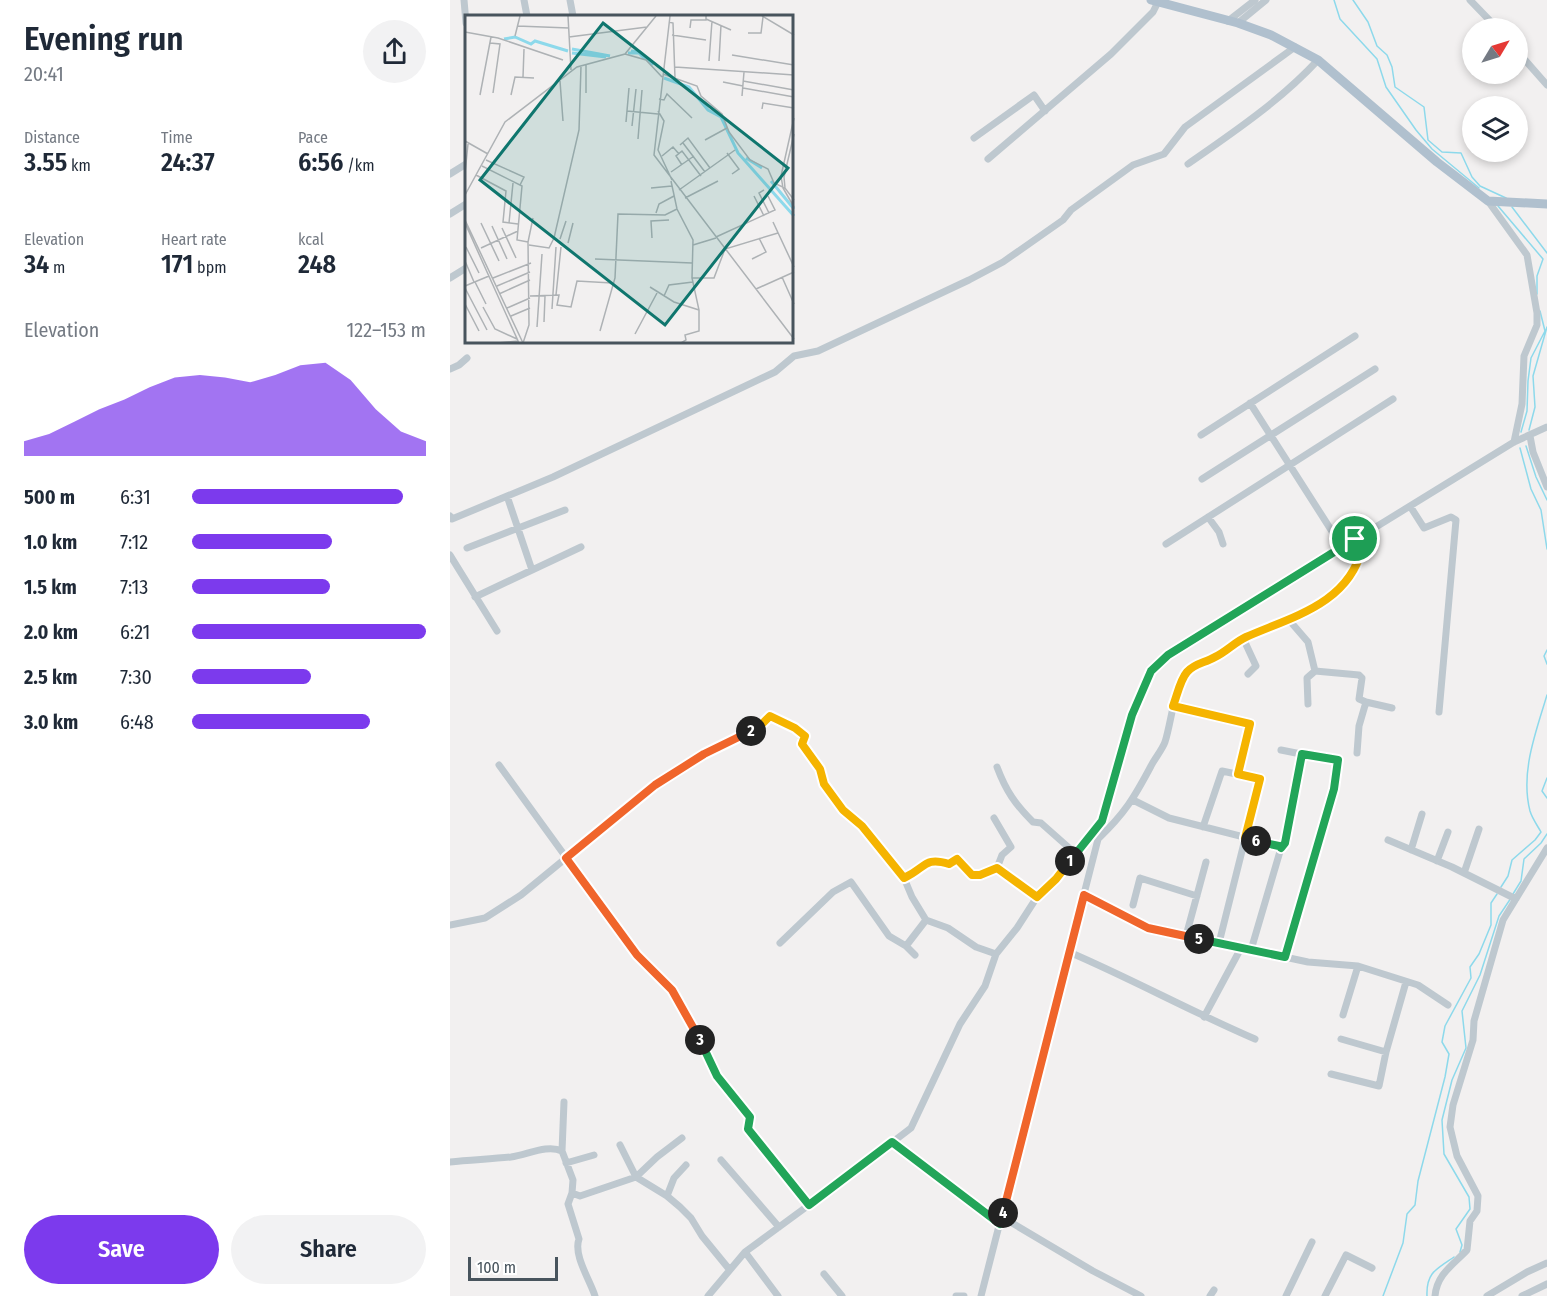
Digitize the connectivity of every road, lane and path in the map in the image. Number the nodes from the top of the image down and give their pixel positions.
1 (464, 0) edge
2 (524, 0) edge
3 (570, 0) edge
4 (1255, 0) edge
5 (1266, 0) edge
6 (1154, 1) edge
7 (1475, 1) edge
8 (465, 15) edge
9 (527, 15) edge
10 (573, 15) edge
11 (1489, 18) edge
12 (1228, 21) junction
13 (1238, 23) junction
14 (1295, 47) junction
15 (1318, 60) junction
16 (1528, 63) edge
17 (1547, 85) edge
18 (1046, 111) junction
19 (974, 138) dead end
20 (988, 159) dead end
21 (1188, 164) dead end
22 (465, 165) edge
23 (450, 174) edge
24 (1490, 202) junction
25 (1547, 204) edge
26 (465, 205) edge
27 (450, 214) edge
28 (465, 269) edge
29 (450, 278) edge
30 (1355, 336) dead end
31 (467, 358) dead end
32 (450, 369) edge
33 (1375, 369) dead end
34 (1394, 399) dead end
35 (1250, 403) junction
36 (1547, 427) edge
37 (1201, 435) dead end
38 (1270, 435) junction
39 (1530, 436) junction
40 (1514, 442) junction
41 (1290, 465) junction
42 (1202, 478) dead end
43 (1547, 487) edge
44 (507, 496) junction
45 (1410, 506) junction
46 (565, 510) dead end
47 (450, 516) edge
48 (1208, 517) junction
49 (518, 528) junction
50 (1355, 539) junction
51 (1166, 544) dead end
52 (1223, 544) dead end
53 (581, 547) dead end
54 (1342, 547) junction
55 (466, 548) dead end
56 (450, 555) edge
57 (532, 570) junction
58 (475, 597) junction
59 (1289, 620) junction
60 (496, 631) dead end
61 (1243, 638) junction
62 (1315, 671) junction
63 (1248, 674) dead end
64 (1366, 702) junction
65 (1308, 704) dead end
66 (1173, 706) junction
67 (1392, 708) dead end
68 (1438, 712) dead end
69 (1281, 750) dead end
70 (1357, 753) dead end
71 (1302, 754) junction
72 (499, 765) dead end
73 (997, 767) dead end
74 (1238, 774) junction
75 (1133, 800) junction
76 (1422, 814) dead end
77 (994, 818) dead end
78 (1102, 821) junction
79 (1203, 827) junction
80 (1479, 829) dead end
81 (1448, 832) dead end
82 (1245, 838) junction
83 (1098, 839) junction
84 (1388, 840) dead end
85 (1281, 848) junction
86 (1547, 848) edge
87 (1411, 850) junction
88 (1076, 854) junction
89 (566, 858) junction
90 (1437, 861) junction
91 (1206, 862) dead end
92 (997, 868) junction
93 (1464, 873) junction
94 (904, 878) junction
95 (1084, 895) junction
96 (1197, 896) junction
97 (1037, 897) junction
98 (1516, 899) junction
99 (1133, 905) dead end
100 (926, 920) junction
101 (450, 924) edge
102 (1186, 936) junction
103 (780, 943) dead end
104 (1219, 944) junction
105 (906, 946) junction
106 (1241, 948) junction
107 (1251, 950) junction
108 (1069, 952) junction
109 (996, 954) junction
110 (915, 955) dead end
111 (1285, 957) junction
112 (1358, 966) junction
113 (1406, 982) junction
114 (1448, 1005) dead end
115 (1343, 1015) dead end
116 (1204, 1017) junction
117 (1255, 1039) dead end
118 (1341, 1039) dead end
119 (1386, 1052) junction
120 (1331, 1074) dead end
121 (564, 1102) dead end
122 (682, 1138) dead end
123 (892, 1142) junction
124 (620, 1145) dead end
125 (562, 1151) junction
126 (594, 1155) dead end
127 (721, 1160) dead end
128 (450, 1162) edge
129 (566, 1163) junction
130 (686, 1165) dead end
131 (636, 1178) junction
132 (572, 1192) junction
133 (667, 1196) junction
134 (809, 1205) junction
135 (1001, 1220) junction
136 (779, 1227) junction
137 (1312, 1242) dead end
138 (745, 1252) junction
139 (1547, 1263) edge
140 (1372, 1268) dead end
141 (729, 1269) junction
142 (824, 1274) dead end
143 (1547, 1284) edge
144 (595, 1296) edge
145 (708, 1296) edge
146 (778, 1296) edge
147 (842, 1296) edge
148 (956, 1296) edge
149 (964, 1296) edge
150 (981, 1296) edge
151 (1142, 1296) edge
152 (1286, 1296) edge
153 (1324, 1296) edge
154 (1435, 1296) edge
155 (1487, 1296) edge
156 (1522, 1296) edge

1 - 8 street
2 - 9 street
3 - 10 street
4 - 12 street
5 - 13 street
6 - 12 main road
6 - 18 street
7 - 11 street
12 - 13 main road
13 - 14 main road
14 - 15 main road
14 - 44 street
15 - 21 street
15 - 24 main road
16 - 17 street
18 - 19 street
18 - 20 street
22 - 23 street
24 - 25 main road
24 - 40 street
26 - 27 street
28 - 29 street
30 - 35 street
31 - 32 street
33 - 38 street
34 - 41 street
35 - 37 street
35 - 38 street
36 - 39 street
38 - 41 street
38 - 42 street
39 - 40 street
39 - 43 street
40 - 45 street
41 - 48 street
41 - 54 street
44 - 47 street
44 - 49 street
45 - 50 street
45 - 68 street
46 - 49 street
48 - 51 street
48 - 52 street
49 - 55 street
49 - 57 street
50 - 54 street
50 - 59 street
53 - 57 street
54 - 78 street
56 - 58 street
57 - 58 street
58 - 60 street
59 - 61 street
59 - 62 street
61 - 63 street
61 - 66 street
62 - 64 street
62 - 65 street
64 - 67 street
64 - 70 street
66 - 74 street
66 - 75 street
69 - 71 street
71 - 85 street
71 - 111 street
72 - 89 street
73 - 88 street
74 - 79 street
74 - 82 street
75 - 79 street
75 - 83 street
76 - 87 street
77 - 92 street
78 - 83 street
78 - 88 street
79 - 82 street
80 - 93 street
81 - 90 street
82 - 85 street
82 - 104 street
83 - 95 street
84 - 87 street
85 - 107 street
86 - 98 street
87 - 90 street
88 - 97 street
89 - 94 street
89 - 101 street
89 - 134 street
90 - 93 street
91 - 96 street
92 - 94 street
92 - 97 street
93 - 98 street
94 - 100 street
95 - 102 street
95 - 108 street
96 - 99 street
96 - 102 street
97 - 109 street
98 - 154 street
100 - 105 street
100 - 109 street
102 - 104 street
103 - 105 street
104 - 106 street
105 - 110 street
106 - 107 street
106 - 116 street
107 - 111 street
108 - 116 street
108 - 135 street
109 - 123 street
111 - 112 street
112 - 113 street
112 - 115 street
113 - 114 street
113 - 119 street
116 - 117 street
118 - 119 street
119 - 120 street
121 - 125 street
122 - 131 street
123 - 134 street
123 - 135 street
124 - 131 street
125 - 128 street
125 - 129 street
126 - 129 street
127 - 136 street
129 - 132 street
130 - 133 street
131 - 132 street
131 - 133 street
132 - 144 street
133 - 141 street
134 - 136 street
135 - 150 street
135 - 151 street
136 - 138 street
137 - 152 street
138 - 141 street
138 - 146 street
139 - 155 street
140 - 153 street
141 - 145 street
142 - 147 street
143 - 156 street
148 - 149 street

